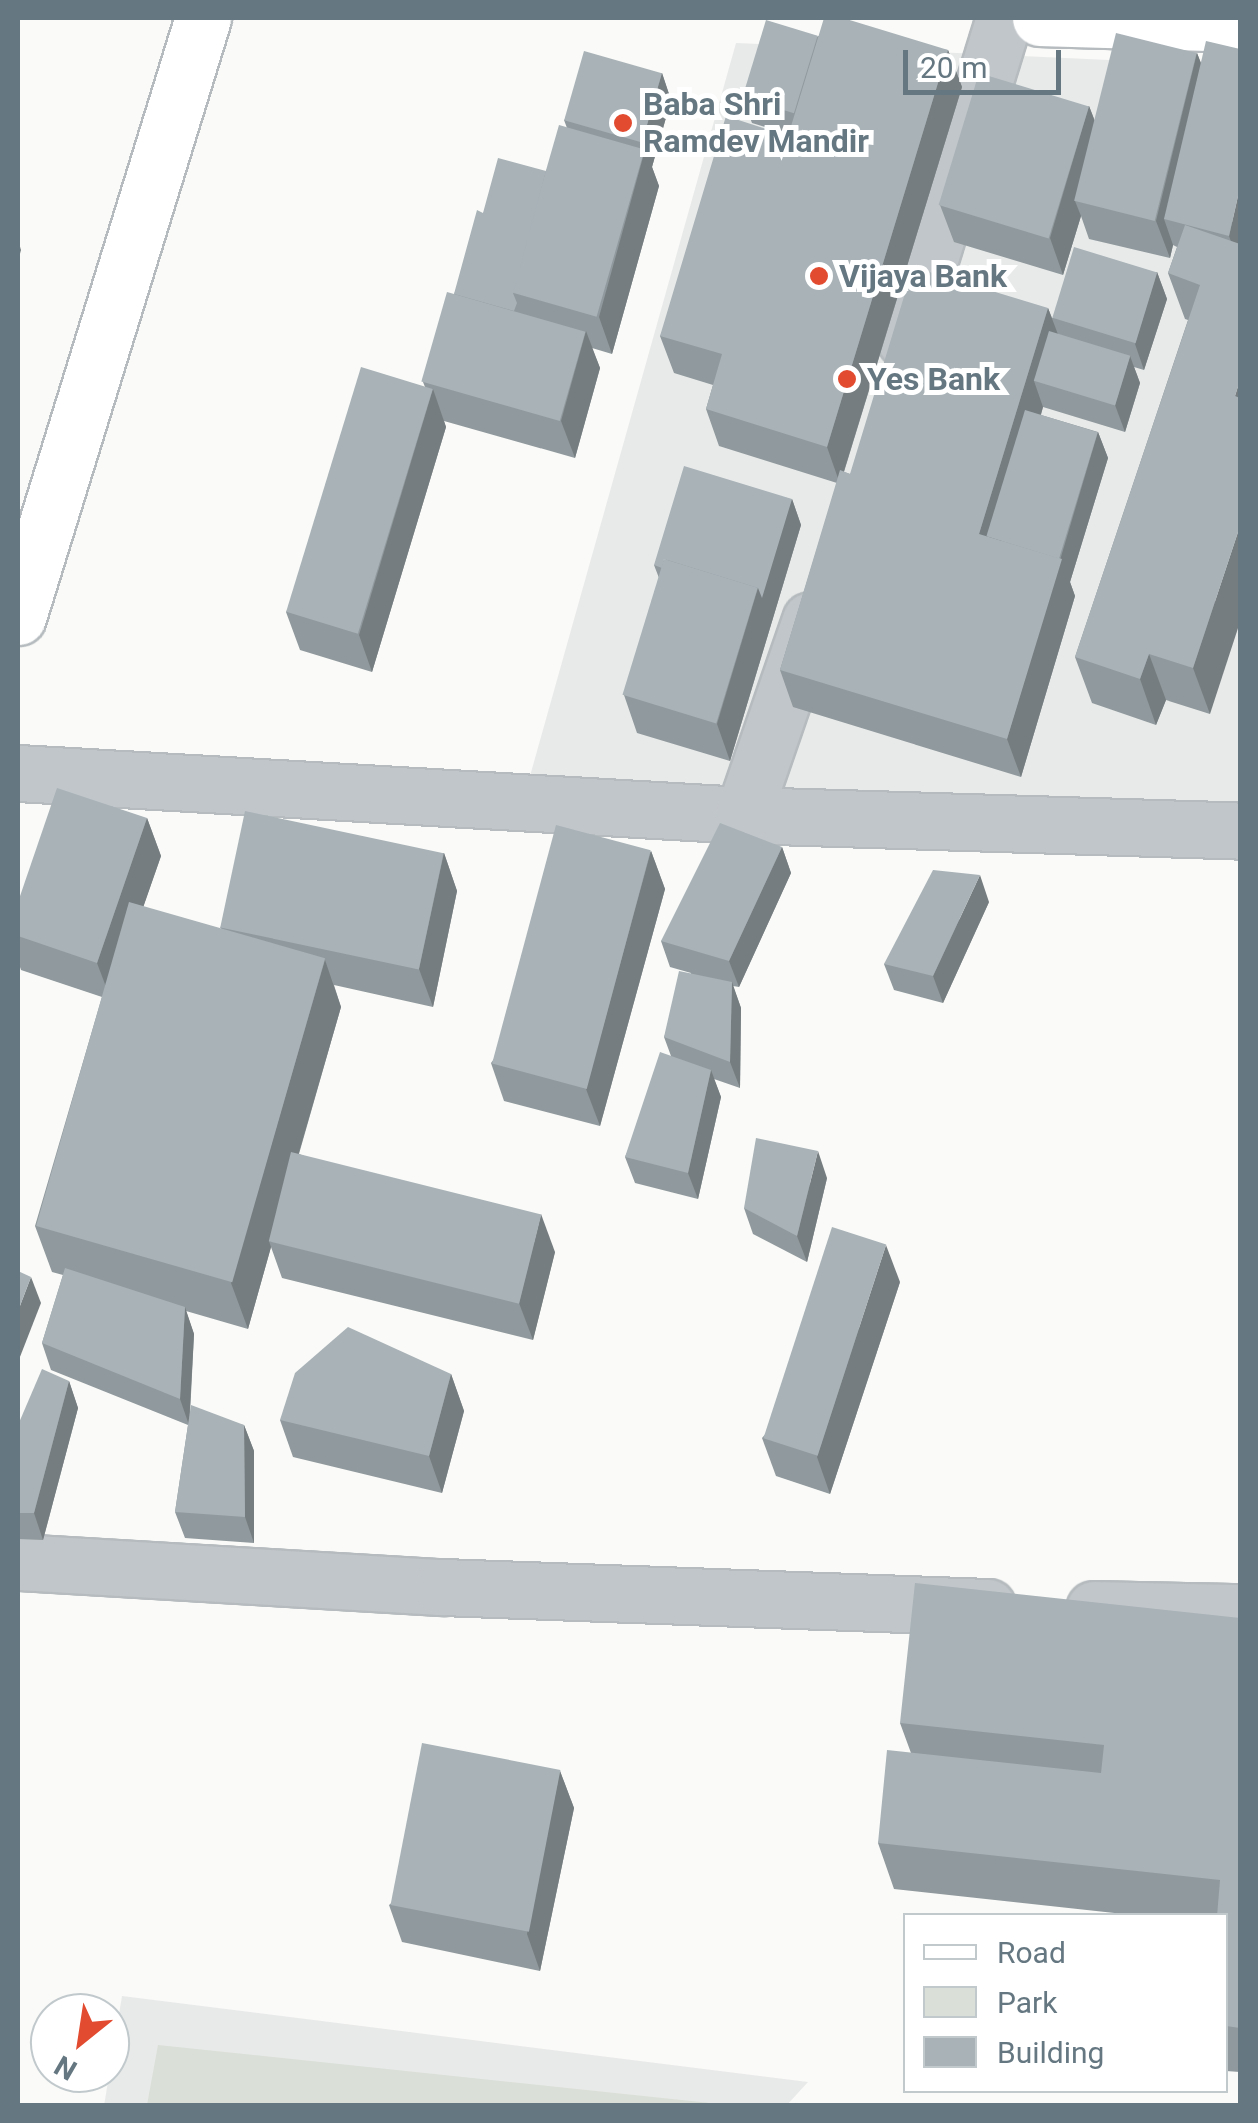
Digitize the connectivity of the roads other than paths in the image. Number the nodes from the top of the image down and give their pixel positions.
1 (203, 18) edge
2 (1004, 18) edge
3 (1040, 18) edge
4 (1239, 22) edge
5 (888, 395) edge
6 (826, 571) edge
7 (18, 617) edge
8 (18, 773) edge
9 (742, 815) junction
10 (1240, 831) edge
11 (18, 1562) edge
12 (1240, 1612) edge

1 - 7 main road
2 - 5 street
3 - 4 main road
6 - 9 street
8 - 9 street
9 - 10 street
11 - 12 street

